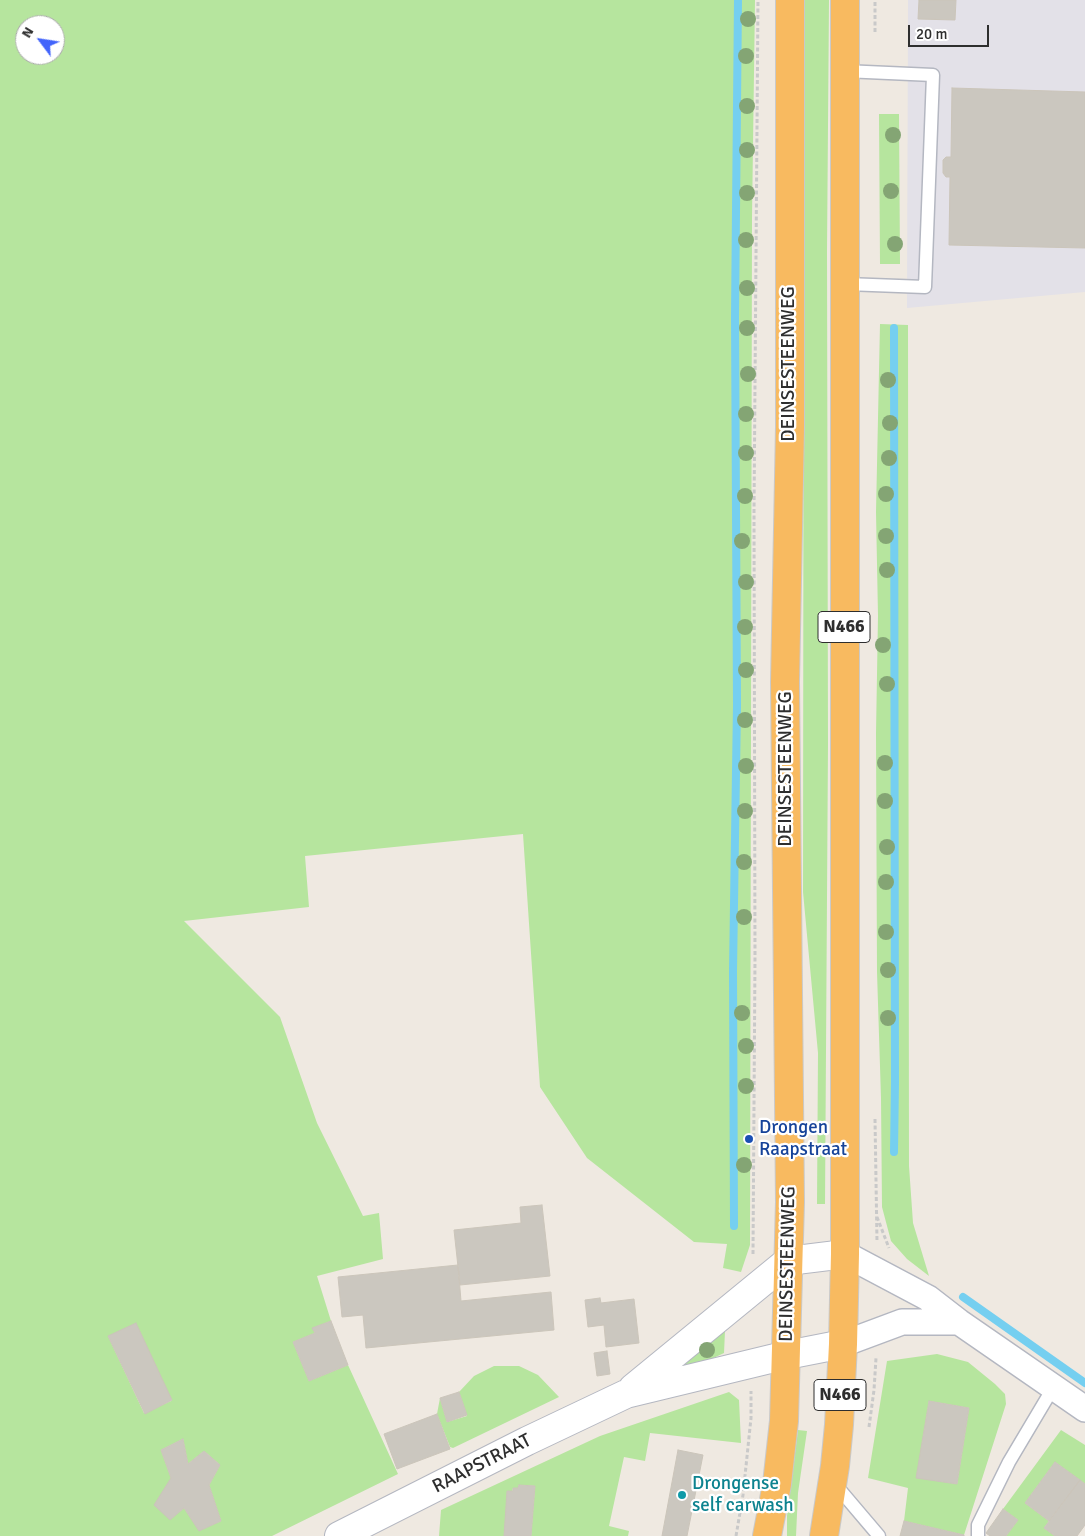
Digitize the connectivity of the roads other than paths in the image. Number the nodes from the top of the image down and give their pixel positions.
1 (790, 0) edge
2 (845, 0) edge
3 (844, 71) junction
4 (846, 284) junction
5 (844, 1254) junction
6 (788, 1261) junction
7 (958, 1322) junction
8 (843, 1344) junction
9 (787, 1355) junction
10 (1053, 1388) junction
11 (626, 1394) junction
12 (1085, 1409) edge
13 (833, 1482) junction
14 (339, 1536) edge
15 (767, 1536) edge
16 (824, 1536) edge
17 (879, 1536) edge
18 (978, 1536) edge

1 - 6 highway, DEINSESTEENWEG / N466
2 - 3 highway, N466
3 - 4 highway, N466
3 - 4 lane
4 - 5 highway, N466
5 - 6 street
5 - 7 street
5 - 8 highway, N466
6 - 9 highway, DEINSESTEENWEG / N466
6 - 11 street, RAAPSTRAAT
7 - 8 street
7 - 10 street
8 - 9 street, RAAPSTRAAT
8 - 13 highway, N466
9 - 11 street, RAAPSTRAAT
9 - 15 highway, DEINSESTEENWEG / N466
10 - 12 street
10 - 18 lane
11 - 14 street, RAAPSTRAAT
13 - 16 highway, N466
13 - 17 lane

